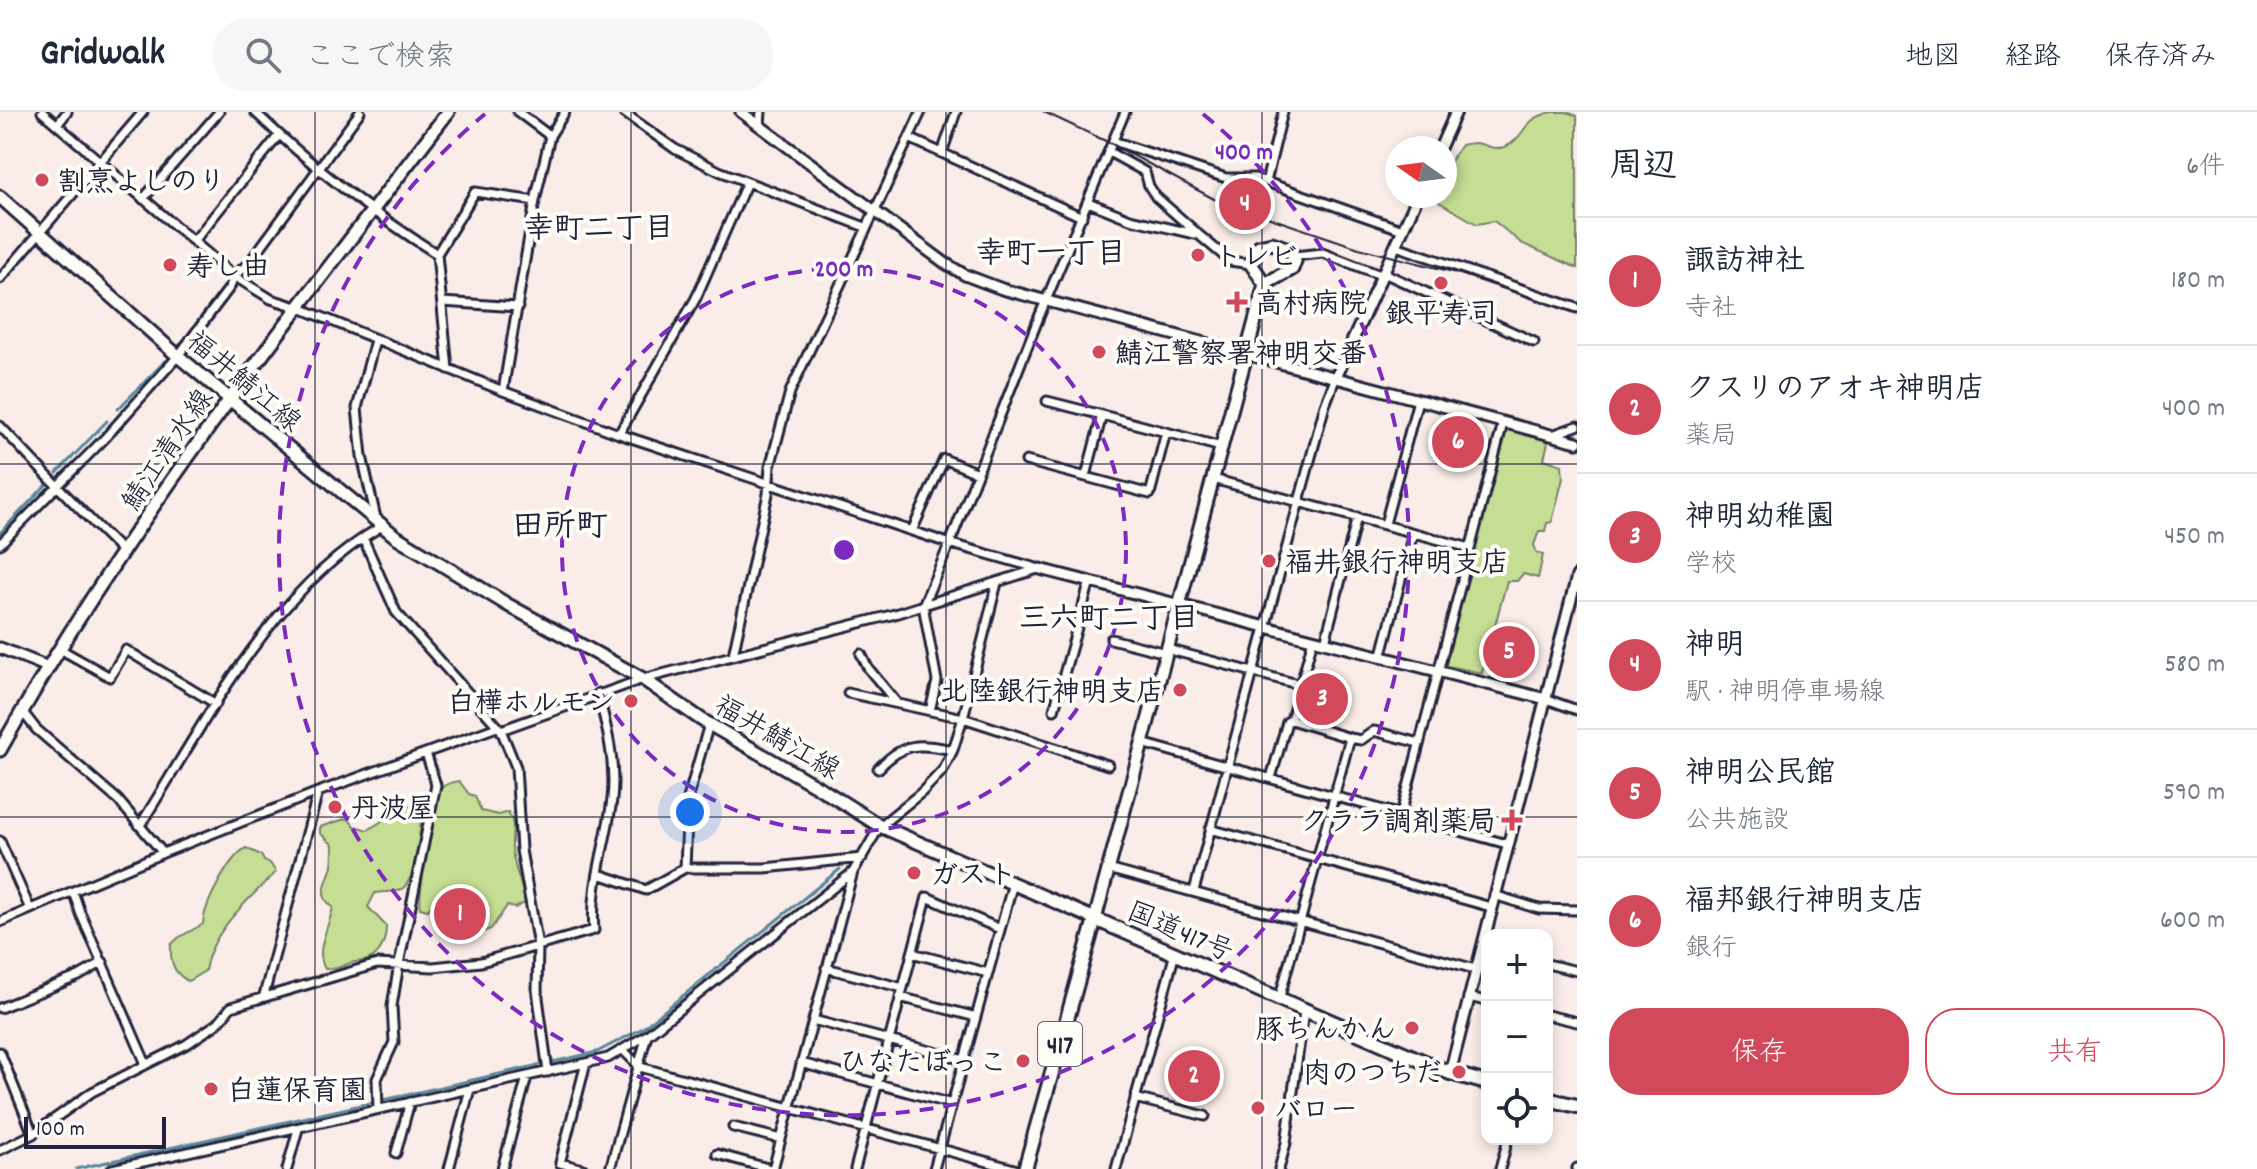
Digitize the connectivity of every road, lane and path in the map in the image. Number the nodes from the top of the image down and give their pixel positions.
1 (42, 112) edge
2 (67, 112) edge
3 (143, 112) edge
4 (219, 112) edge
5 (255, 112) edge
6 (360, 112) edge
7 (448, 112) edge
8 (518, 112) edge
9 (565, 112) edge
10 (623, 112) edge
11 (741, 112) edge
12 (761, 112) edge
13 (921, 112) edge
14 (956, 112) edge
15 (1125, 112) edge
16 (1283, 112) edge
17 (1456, 112) edge
18 (57, 125) junction
19 (760, 125) junction
20 (279, 135) junction
21 (550, 136) junction
22 (1445, 136) edge
23 (909, 138) junction
24 (1113, 141) junction
25 (1109, 152) junction
26 (942, 153) junction
27 (100, 164) junction
28 (319, 168) junction
29 (747, 182) junction
30 (1266, 182) junction
31 (0, 197) edge
32 (143, 199) junction
33 (535, 201) junction
34 (1088, 202) junction
35 (1413, 208) edge
36 (372, 210) junction
37 (874, 210) junction
38 (1082, 217) junction
39 (865, 227) junction
40 (1403, 230) junction
41 (41, 232) junction
42 (1199, 235) junction
43 (194, 241) junction
44 (1396, 246) junction
45 (437, 254) junction
46 (1294, 256) junction
47 (1251, 264) junction
48 (1384, 275) junction
49 (234, 276) junction
50 (0, 279) edge
51 (1265, 284) junction
52 (1046, 300) junction
53 (442, 302) junction
54 (518, 307) junction
55 (300, 308) junction
56 (1577, 308) edge
57 (375, 340) junction
58 (1534, 342) dead end
59 (1246, 353) junction
60 (178, 356) junction
61 (448, 369) junction
62 (1336, 377) junction
63 (503, 391) junction
64 (229, 398) junction
65 (1418, 400) junction
66 (1047, 401) dead end
67 (1069, 407) junction
68 (1102, 415) junction
69 (1066, 417) dead end
70 (1503, 423) junction
71 (0, 426) edge
72 (1577, 426) edge
73 (1166, 432) junction
74 (619, 434) junction
75 (1552, 435) junction
76 (1577, 442) edge
77 (1221, 447) junction
78 (1026, 461) dead end
79 (977, 473) junction
80 (1086, 476) junction
81 (1213, 479) junction
82 (770, 482) junction
83 (56, 487) junction
84 (1300, 501) junction
85 (1357, 517) junction
86 (380, 524) junction
87 (1385, 524) junction
88 (912, 531) junction
89 (1413, 533) junction
90 (363, 538) junction
91 (950, 543) junction
92 (0, 544) edge
93 (1470, 548) junction
94 (124, 553) junction
95 (1040, 569) junction
96 (1577, 576) edge
97 (1090, 581) junction
98 (997, 583) junction
99 (923, 605) junction
100 (1179, 605) junction
101 (1265, 627) junction
102 (1111, 639) dead end
103 (1313, 639) junction
104 (1325, 642) junction
105 (0, 648) edge
106 (60, 649) junction
107 (1167, 651) junction
108 (861, 654) dead end
109 (733, 655) junction
110 (1381, 658) junction
111 (48, 667) junction
112 (1254, 673) junction
113 (1437, 673) junction
114 (643, 679) junction
115 (1301, 685) junction
116 (598, 693) junction
117 (848, 693) dead end
118 (1546, 699) junction
119 (216, 704) junction
120 (897, 704) junction
121 (1054, 710) dead end
122 (1577, 710) edge
123 (22, 711) junction
124 (930, 711) junction
125 (963, 718) junction
126 (1291, 720) junction
127 (709, 724) junction
128 (499, 729) junction
129 (1350, 738) junction
130 (1142, 743) junction
131 (1419, 743) junction
132 (0, 749) edge
133 (953, 750) junction
134 (426, 753) junction
135 (1108, 765) dead end
136 (1226, 766) junction
137 (878, 769) dead end
138 (1271, 778) junction
139 (318, 792) junction
140 (1334, 795) junction
141 (1401, 814) junction
142 (141, 824) junction
143 (880, 826) junction
144 (1210, 829) junction
145 (0, 841) edge
146 (1507, 844) junction
147 (163, 853) junction
148 (862, 858) junction
149 (1317, 858) junction
150 (685, 868) junction
151 (1108, 869) junction
152 (853, 872) junction
153 (599, 874) junction
154 (1013, 883) junction
155 (73, 891) junction
156 (1194, 891) junction
157 (1494, 895) junction
158 (1491, 907) junction
159 (30, 909) junction
160 (1577, 910) edge
161 (1095, 919) junction
162 (1301, 921) junction
163 (0, 922) edge
164 (1000, 929) junction
165 (1487, 929) edge
166 (538, 946) junction
167 (912, 953) junction
168 (1175, 953) junction
169 (1481, 954) edge
170 (103, 962) junction
171 (399, 964) junction
172 (1553, 965) edge
173 (826, 968) junction
174 (1475, 969) junction
175 (1577, 971) edge
176 (988, 973) junction
177 (903, 988) junction
178 (264, 995) junction
179 (900, 997) junction
180 (1468, 997) junction
181 (1279, 1000) junction
182 (1481, 1000) edge
183 (0, 1008) edge
184 (1304, 1011) junction
185 (1553, 1016) edge
186 (976, 1017) junction
187 (813, 1020) junction
188 (1577, 1022) edge
189 (647, 1035) junction
190 (889, 1040) junction
191 (624, 1051) junction
192 (0, 1052) edge
193 (964, 1060) junction
194 (586, 1063) junction
195 (801, 1063) junction
196 (146, 1064) junction
197 (547, 1066) junction
198 (640, 1067) junction
199 (1450, 1073) junction
200 (11, 1077) junction
201 (527, 1077) junction
202 (0, 1081) edge
203 (1481, 1081) edge
204 (877, 1084) junction
205 (470, 1089) junction
206 (1135, 1098) junction
207 (1553, 1100) edge
208 (410, 1102) junction
209 (378, 1104) junction
210 (952, 1104) junction
211 (1577, 1106) edge
212 (789, 1108) junction
213 (1205, 1116) dead end
214 (733, 1127) dead end
215 (298, 1129) junction
216 (865, 1129) junction
217 (33, 1134) junction
218 (781, 1139) junction
219 (1506, 1145) edge
220 (940, 1149) junction
221 (0, 1150) edge
222 (396, 1153) dead end
223 (717, 1154) dead end
224 (158, 1159) junction
225 (452, 1168) edge
226 (112, 1169) edge
227 (159, 1169) edge
228 (287, 1169) edge
229 (502, 1169) edge
230 (583, 1169) edge
231 (610, 1169) edge
232 (772, 1169) edge
233 (855, 1169) edge
234 (934, 1169) edge
235 (1014, 1169) edge
236 (1025, 1169) edge
237 (1116, 1169) edge
238 (1279, 1169) edge
239 (1500, 1169) edge

1 - 18 street
2 - 18 street
3 - 27 street
4 - 32 street
5 - 20 street
6 - 28 street
7 - 36 main road, 鯖江清水線
8 - 21 street
9 - 21 street
10 - 29 street
11 - 19 street
12 - 19 street
13 - 23 street
14 - 26 street
15 - 24 street
16 - 30 street
17 - 22 street
18 - 27 street
19 - 37 street
20 - 28 street
20 - 43 street
21 - 33 street
23 - 26 street
23 - 37 street
24 - 25 street
24 - 30 street
25 - 34 street
25 - 42 street
26 - 38 street
27 - 32 street
27 - 41 street
28 - 36 street
28 - 49 street
29 - 39 street
29 - 74 street
30 - 40 street
31 - 41 main road, 福井鯖江線
32 - 43 street
33 - 45 street
33 - 54 street
34 - 38 street
34 - 42 street
35 - 40 street
36 - 45 street
36 - 55 main road, 鯖江清水線
37 - 39 street
37 - 52 street
38 - 52 street
39 - 82 street
40 - 44 street
41 - 50 street
41 - 60 main road, 福井鯖江線
42 - 47 street
43 - 49 street
44 - 48 street
44 - 56 street
45 - 53 street
46 - 47 main road
46 - 48 street
46 - 51 main road
47 - 51 main road
48 - 58 street
48 - 62 street
49 - 55 street
49 - 60 street
51 - 59 main road
52 - 59 street
52 - 79 street
53 - 54 street
53 - 61 street
54 - 63 street
55 - 57 street
55 - 64 main road, 鯖江清水線
57 - 61 street
57 - 86 street
59 - 62 street
59 - 77 main road
60 - 64 main road, 福井鯖江線
60 - 83 street
61 - 63 street
62 - 65 street
62 - 84 street
63 - 74 street
64 - 86 main road, 福井鯖江線
64 - 94 main road, 鯖江清水線
65 - 70 street
65 - 87 street
66 - 67 street
67 - 68 street
67 - 69 street
68 - 73 street
68 - 80 street
70 - 75 street
70 - 93 street
71 - 83 street
72 - 75 street
73 - 77 street
73 - 80 street
74 - 82 street
75 - 76 street
77 - 81 main road
78 - 80 street
79 - 88 street
79 - 91 street
81 - 84 street
81 - 100 main road
82 - 88 street
82 - 109 street
83 - 92 street
83 - 94 street
84 - 85 street
84 - 101 street
85 - 87 street
85 - 104 street
86 - 90 street
86 - 114 main road, 福井鯖江線
87 - 89 street
88 - 91 street
89 - 93 street
89 - 110 street
90 - 119 street
90 - 128 street
91 - 95 street
91 - 99 street
93 - 113 street
94 - 106 main road, 鯖江清水線
95 - 97 street
95 - 98 street
96 - 118 street
97 - 100 street
97 - 121 street
98 - 99 street
98 - 125 street
99 - 109 street
99 - 124 street
100 - 101 street
100 - 107 main road
101 - 103 street
101 - 112 street
102 - 107 street
103 - 104 street
103 - 115 street
104 - 110 street
105 - 111 street
106 - 111 main road, 鯖江清水線
106 - 119 street
107 - 112 street
107 - 130 main road
108 - 120 street
109 - 114 street
110 - 113 street
111 - 123 main road, 鯖江清水線
112 - 115 street
112 - 136 street
113 - 118 street
113 - 131 street
114 - 116 street
114 - 127 main road, 福井鯖江線
115 - 126 street
116 - 128 street
116 - 153 street
117 - 120 street
118 - 122 street
118 - 146 street
119 - 142 street
120 - 124 street
123 - 132 main road, 鯖江清水線
123 - 142 street
124 - 125 street
125 - 133 street
125 - 135 street
126 - 129 street
126 - 138 street
127 - 143 main road, 福井鯖江線
127 - 150 street
128 - 134 street
128 - 166 street
129 - 131 street
129 - 140 street
130 - 136 street
130 - 151 main road
131 - 141 street
133 - 137 street
133 - 143 street
134 - 139 street
134 - 171 street
136 - 138 street
136 - 144 street
138 - 140 street
139 - 147 street
139 - 178 street
140 - 141 street
140 - 149 street
141 - 146 street
142 - 147 street
143 - 148 street
143 - 154 main road, 福井鯖江線
144 - 149 street
144 - 156 street
145 - 159 street
146 - 157 street
147 - 155 street
148 - 150 street
148 - 152 street
149 - 158 street
149 - 162 street
150 - 153 street
151 - 156 street
151 - 161 main road
152 - 173 street
152 - 189 street
153 - 166 street
154 - 161 main road, 福井鯖江線
154 - 164 street
155 - 159 street
155 - 170 street
156 - 162 street
157 - 158 street
157 - 160 street
158 - 165 street
159 - 163 street
161 - 168 highway, 国道417号
161 - 236 highway, 国道417号 / 417
162 - 174 street
162 - 181 street
164 - 167 street
164 - 176 street
166 - 171 street
166 - 197 street
167 - 176 street
167 - 177 street
168 - 181 highway, 国道417号
168 - 206 street
169 - 174 street
170 - 183 street
170 - 196 street
171 - 178 street
171 - 209 street
172 - 175 street
173 - 177 street
173 - 187 street
174 - 180 street
176 - 186 street
177 - 179 street
178 - 196 street
179 - 186 street
179 - 190 street
180 - 182 street
180 - 199 street
181 - 184 highway, 国道417号
184 - 199 highway, 国道417号
184 - 238 street
185 - 188 street
186 - 193 street
187 - 190 street
187 - 195 street
189 - 191 street
189 - 198 street
190 - 193 street
190 - 204 street
191 - 194 street
191 - 198 street
192 - 200 street
193 - 210 street
194 - 197 street
194 - 230 street
195 - 204 street
195 - 212 street
196 - 217 street
197 - 201 street
198 - 212 street
198 - 231 street
199 - 203 highway, 国道417号
200 - 202 street
200 - 217 street
201 - 205 street
201 - 229 street
204 - 210 street
204 - 216 street
205 - 208 street
205 - 225 street
206 - 213 street
206 - 237 street
207 - 211 highway
208 - 209 street
208 - 222 street
209 - 215 street
210 - 220 street
212 - 216 street
212 - 218 street
214 - 218 street
215 - 224 street
215 - 228 street
216 - 220 street
216 - 233 street
217 - 221 street
218 - 232 street
219 - 239 street
220 - 234 street
220 - 235 street
223 - 232 street
224 - 226 street
224 - 227 street

